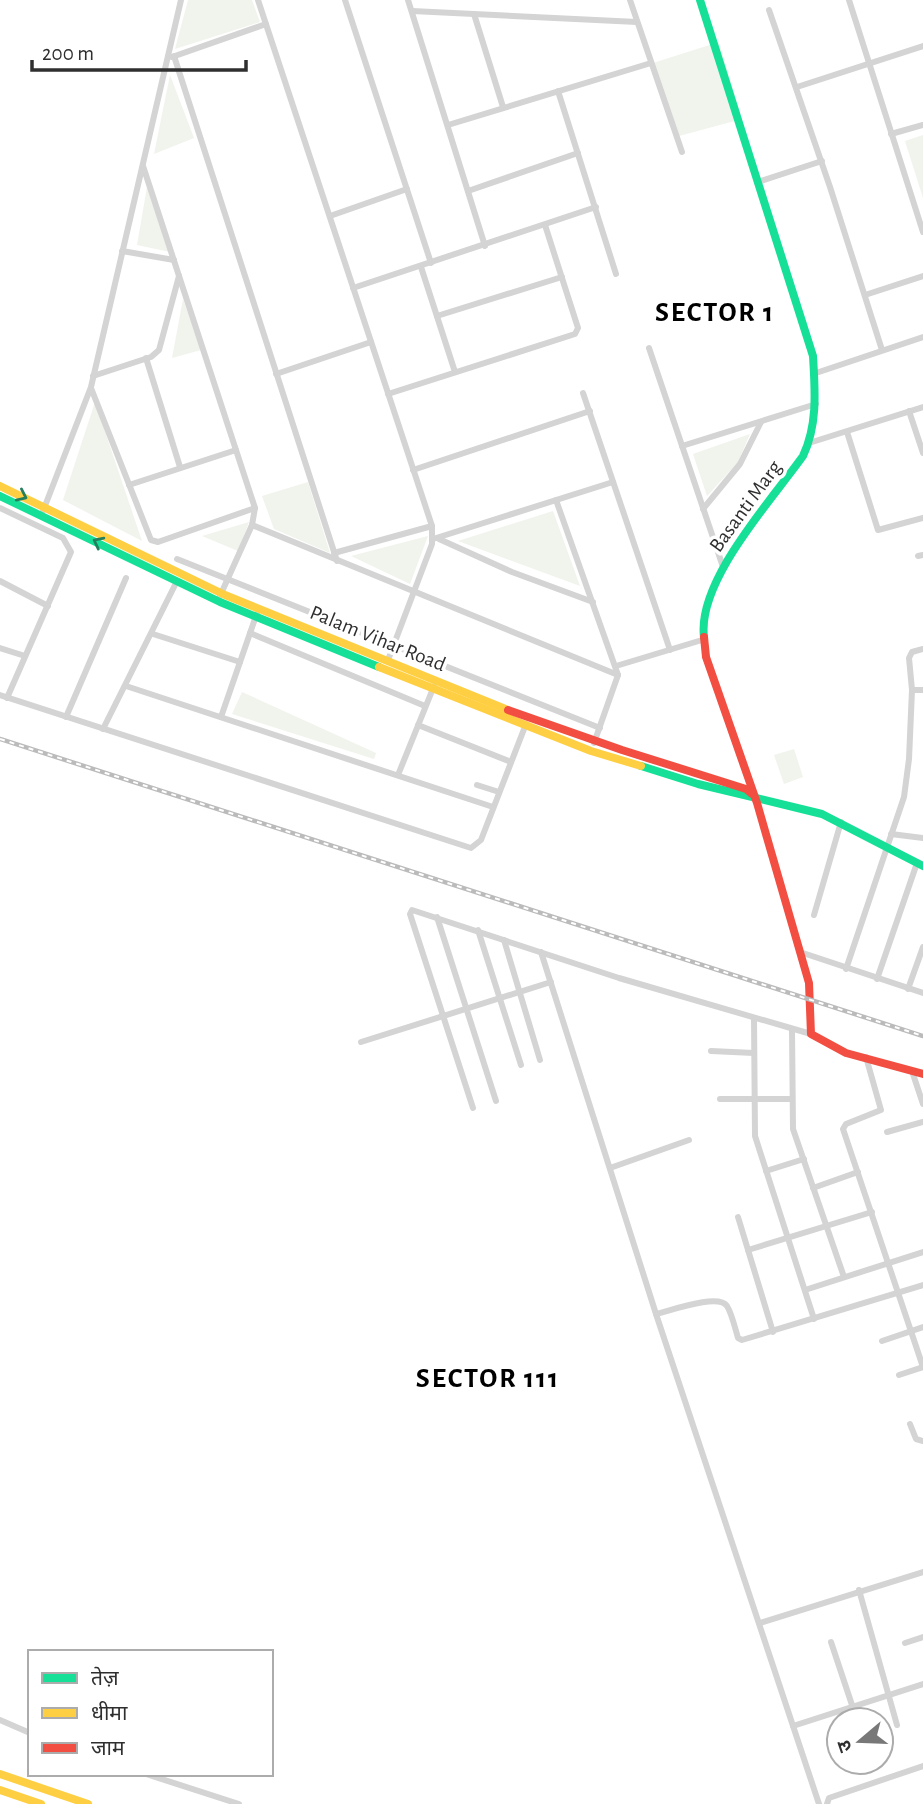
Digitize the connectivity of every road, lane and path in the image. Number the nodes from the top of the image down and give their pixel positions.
1 (181, 0) edge
2 (258, 0) edge
3 (345, 0) edge
4 (408, 0) edge
5 (630, 0) edge
6 (700, 0) edge
7 (849, 0) edge
8 (769, 10) dead end
9 (412, 11) junction
10 (474, 14) junction
11 (637, 22) junction
12 (266, 24) junction
13 (923, 47) edge
14 (170, 58) junction
15 (651, 63) junction
16 (870, 63) junction
17 (797, 87) junction
18 (558, 91) junction
19 (503, 107) junction
20 (448, 125) junction
21 (923, 125) edge
22 (891, 134) junction
23 (682, 152) dead end
24 (578, 153) junction
25 (822, 161) junction
26 (142, 165) junction
27 (758, 182) junction
28 (407, 189) junction
29 (468, 191) junction
30 (596, 207) junction
31 (330, 216) junction
32 (545, 225) junction
33 (923, 232) edge
34 (485, 246) junction
35 (122, 251) junction
36 (174, 260) junction
37 (431, 264) junction
38 (421, 267) junction
39 (616, 274) dead end
40 (179, 275) junction
41 (923, 276) edge
42 (562, 277) junction
43 (353, 288) junction
44 (865, 295) junction
45 (437, 316) junction
46 (923, 337) edge
47 (371, 342) junction
48 (649, 348) dead end
49 (882, 350) junction
50 (146, 358) junction
51 (455, 372) junction
52 (816, 373) junction
53 (276, 374) junction
54 (93, 376) junction
55 (90, 387) junction
56 (583, 393) dead end
57 (388, 394) junction
58 (816, 404) junction
59 (923, 407) edge
60 (590, 411) junction
61 (909, 411) junction
62 (761, 422) junction
63 (847, 432) junction
64 (809, 443) junction
65 (682, 446) junction
66 (236, 450) junction
67 (923, 453) edge
68 (180, 467) junction
69 (413, 470) junction
70 (613, 482) junction
71 (129, 485) junction
72 (0, 486) edge
73 (0, 496) edge
74 (556, 500) junction
75 (44, 506) junction
76 (0, 508) edge
77 (256, 508) junction
78 (703, 509) junction
79 (40, 517) junction
80 (923, 518) edge
81 (253, 525) junction
82 (432, 526) junction
83 (436, 539) junction
84 (334, 553) junction
85 (177, 559) dead end
86 (337, 561) junction
87 (723, 568) junction
88 (126, 578) dead end
89 (0, 581) edge
90 (177, 581) junction
91 (228, 581) junction
92 (415, 594) junction
93 (220, 597) junction
94 (593, 602) junction
95 (48, 606) junction
96 (257, 613) junction
97 (250, 633) junction
98 (153, 635) junction
99 (702, 640) junction
100 (393, 646) junction
101 (0, 648) edge
102 (923, 649) edge
103 (670, 650) junction
104 (25, 656) junction
105 (388, 660) junction
106 (240, 662) junction
107 (616, 666) junction
108 (618, 675) junction
109 (434, 684) junction
110 (126, 686) junction
111 (912, 690) junction
112 (923, 690) edge
113 (4, 697) edge
114 (425, 706) junction
115 (66, 717) junction
116 (221, 718) junction
117 (527, 722) junction
118 (418, 725) junction
119 (600, 728) junction
120 (103, 729) junction
121 (594, 743) junction
122 (511, 762) junction
123 (398, 775) junction
124 (477, 785) dead end
125 (499, 792) junction
126 (754, 796) junction
127 (493, 807) junction
128 (841, 822) junction
129 (891, 834) junction
130 (923, 838) edge
131 (887, 846) junction
132 (920, 864) edge
133 (814, 915) dead end
134 (437, 917) junction
135 (478, 930) junction
136 (504, 940) junction
137 (923, 947) edge
138 (541, 952) junction
139 (800, 952) junction
140 (846, 969) junction
141 (877, 979) junction
142 (551, 982) junction
143 (908, 989) junction
144 (519, 992) junction
145 (923, 993) edge
146 (499, 999) junction
147 (466, 1008) junction
148 (442, 1016) junction
149 (754, 1018) junction
150 (792, 1030) junction
151 (811, 1034) junction
152 (361, 1042) dead end
153 (711, 1051) dead end
154 (754, 1053) junction
155 (866, 1057) junction
156 (540, 1060) dead end
157 (521, 1065) dead end
158 (912, 1071) junction
159 (923, 1074) edge
160 (753, 1098) junction
161 (720, 1099) dead end
162 (791, 1099) junction
163 (496, 1101) dead end
164 (473, 1108) dead end
165 (923, 1114) edge
166 (887, 1132) dead end
167 (689, 1140) dead end
168 (804, 1159) junction
169 (610, 1168) junction
170 (766, 1171) junction
171 (858, 1172) junction
172 (813, 1188) junction
173 (872, 1212) junction
174 (738, 1217) dead end
175 (827, 1227) junction
176 (790, 1239) junction
177 (748, 1250) junction
178 (923, 1252) edge
179 (889, 1262) junction
180 (844, 1276) junction
181 (923, 1285) edge
182 (805, 1290) junction
183 (899, 1293) junction
184 (656, 1314) junction
185 (814, 1319) junction
186 (923, 1327) edge
187 (912, 1331) junction
188 (773, 1332) junction
189 (882, 1341) dead end
190 (923, 1367) edge
191 (899, 1375) dead end
192 (910, 1424) dead end
193 (923, 1441) edge
194 (923, 1572) edge
195 (859, 1590) junction
196 (760, 1623) junction
197 (923, 1637) edge
198 (831, 1642) dead end
199 (905, 1643) dead end
200 (923, 1684) edge
201 (890, 1695) junction
202 (852, 1706) edge
203 (859, 1706) edge
204 (825, 1716) edge
205 (0, 1720) edge
206 (897, 1725) dead end
207 (793, 1726) junction
208 (28, 1731) edge
209 (923, 1766) edge
210 (0, 1774) edge
211 (152, 1776) edge
212 (0, 1790) edge
213 (41, 1804) edge
214 (88, 1804) edge
215 (239, 1804) edge
216 (819, 1804) edge
217 (827, 1804) edge

1 - 14 street
2 - 12 street
3 - 28 street
4 - 9 street
5 - 11 street
6 - 27 main road, Basanti Marg
7 - 16 street
8 - 17 street
9 - 10 street
9 - 20 street
10 - 11 street
10 - 19 street
11 - 15 street
12 - 14 street
12 - 31 street
13 - 16 street
14 - 26 street
14 - 53 street
15 - 18 street
15 - 23 street
16 - 17 street
16 - 22 street
17 - 25 street
18 - 19 street
18 - 24 street
19 - 20 street
20 - 29 street
21 - 22 street
22 - 33 street
24 - 29 street
24 - 30 street
25 - 27 street
25 - 44 street
26 - 35 street
26 - 36 street
27 - 52 main road, Basanti Marg
28 - 31 street
28 - 37 street
29 - 34 street
30 - 32 street
30 - 39 street
31 - 43 street
32 - 34 street
32 - 42 street
34 - 37 street
35 - 36 street
35 - 54 street
36 - 40 street
37 - 38 street
38 - 43 street
38 - 45 street
40 - 50 street
40 - 66 street
41 - 44 street
42 - 45 street
42 - 51 street
43 - 47 street
44 - 49 street
45 - 51 street
46 - 49 street
47 - 53 street
47 - 57 street
48 - 65 street
49 - 52 street
50 - 54 street
50 - 68 street
51 - 57 street
52 - 58 main road, Basanti Marg
53 - 84 street
54 - 55 street
55 - 71 street
55 - 75 street
56 - 60 street
57 - 69 street
58 - 62 street
58 - 64 main road, Basanti Marg
59 - 61 street
60 - 69 street
60 - 70 street
61 - 63 street
61 - 67 street
62 - 65 street
62 - 78 street
63 - 64 street
63 - 80 street
64 - 87 main road, Basanti Marg
65 - 78 street
66 - 68 street
66 - 77 street
68 - 71 street
69 - 82 street
70 - 74 street
70 - 103 street
71 - 77 street
72 -> 75 main road, Palam Vihar Road
73 - 79 main road, Palam Vihar Road
74 - 83 street
74 - 94 street
75 - 79 street
75 - 93 main road, Palam Vihar Road
76 - 95 street
77 - 81 street
78 - 87 street
90 -> 79 main road, Palam Vihar Road
81 - 86 street
81 - 91 street
82 - 83 street
82 - 84 street
83 - 92 street
83 - 94 street
84 - 86 street
85 - 91 street
86 - 92 street
87 - 99 main road, Basanti Marg
88 - 115 street
89 - 95 street
90 - 93 main road, Palam Vihar Road
90 - 98 street
91 - 93 street
91 - 100 street
92 - 100 street
92 - 108 street
93 - 96 main road, Palam Vihar Road
94 - 107 street
95 - 104 street
96 - 97 street
96 - 105 main road, Palam Vihar Road
96 - 109 main road, Palam Vihar Road
97 - 106 street
97 - 114 street
98 - 106 street
98 - 110 street
99 - 103 street
99 - 126 main road, Basanti Marg
100 - 105 street
100 - 119 street
101 - 104 street
102 - 111 street
103 - 107 street
104 - 113 street
105 - 109 main road, Palam Vihar Road
106 - 116 street
107 - 108 street
108 - 119 street
109 - 114 street
109 - 117 main road, Palam Vihar Road
110 - 116 street
110 - 120 street
111 - 112 street
111 - 129 street
113 - 115 street
114 - 118 street
115 - 120 street
116 - 123 street
117 - 121 main road, Palam Vihar Road
117 - 122 street
117 - 126 main road, Palam Vihar Road
118 - 122 street
118 - 123 street
119 - 121 street
120 - 127 street
121 - 126 main road, Palam Vihar Road
122 - 125 street
123 - 127 street
124 - 125 street
125 - 127 street
126 - 128 main road, Palam Vihar Road
126 - 139 main road, Basanti Marg
128 - 131 main road, Palam Vihar Road
128 - 133 street
129 - 130 street
129 - 131 street
131 - 132 main road, Palam Vihar Road
131 - 140 street
132 - 141 street
134 - 135 street
134 - 147 street
134 - 148 street
135 - 136 street
135 - 146 street
136 - 138 street
136 - 144 street
137 - 143 street
138 - 142 street
138 - 149 street
139 - 140 street
139 - 151 main road, Basanti Marg
140 - 141 street
141 - 143 street
142 - 144 street
142 - 169 street
143 - 145 street
144 - 146 street
144 - 156 street
146 - 147 street
146 - 157 street
147 - 148 street
147 - 163 street
148 - 152 street
148 - 164 street
149 - 150 street
149 - 154 street
150 - 151 street
150 - 162 street
151 - 155 main road
153 - 154 street
154 - 160 street
155 - 158 main road
155 - 171 street
158 - 159 main road
158 - 165 street
160 - 161 street
160 - 162 street
160 - 170 street
162 - 168 street
165 - 166 street
167 - 169 street
168 - 170 street
168 - 172 street
169 - 184 street
170 - 176 street
171 - 172 street
171 - 173 street
172 - 175 street
173 - 175 street
173 - 179 street
174 - 177 street
175 - 176 street
175 - 180 street
176 - 177 street
176 - 182 street
177 - 188 street
178 - 179 street
179 - 180 street
179 - 183 street
180 - 182 street
181 - 183 street
182 - 185 street
183 - 185 street
183 - 187 street
184 - 188 street
184 - 196 street
185 - 188 street
186 - 187 street
187 - 189 street
187 - 190 street
190 - 191 street
192 - 193 street
194 - 195 street
195 - 196 street
195 - 201 street
196 - 207 street
197 - 199 street
198 - 202 street
200 - 201 street
201 - 203 street
201 - 206 street
204 - 207 street
205 - 208 street
207 - 216 street
209 - 217 street
210 - 214 main road
211 - 215 street
212 - 213 main road

